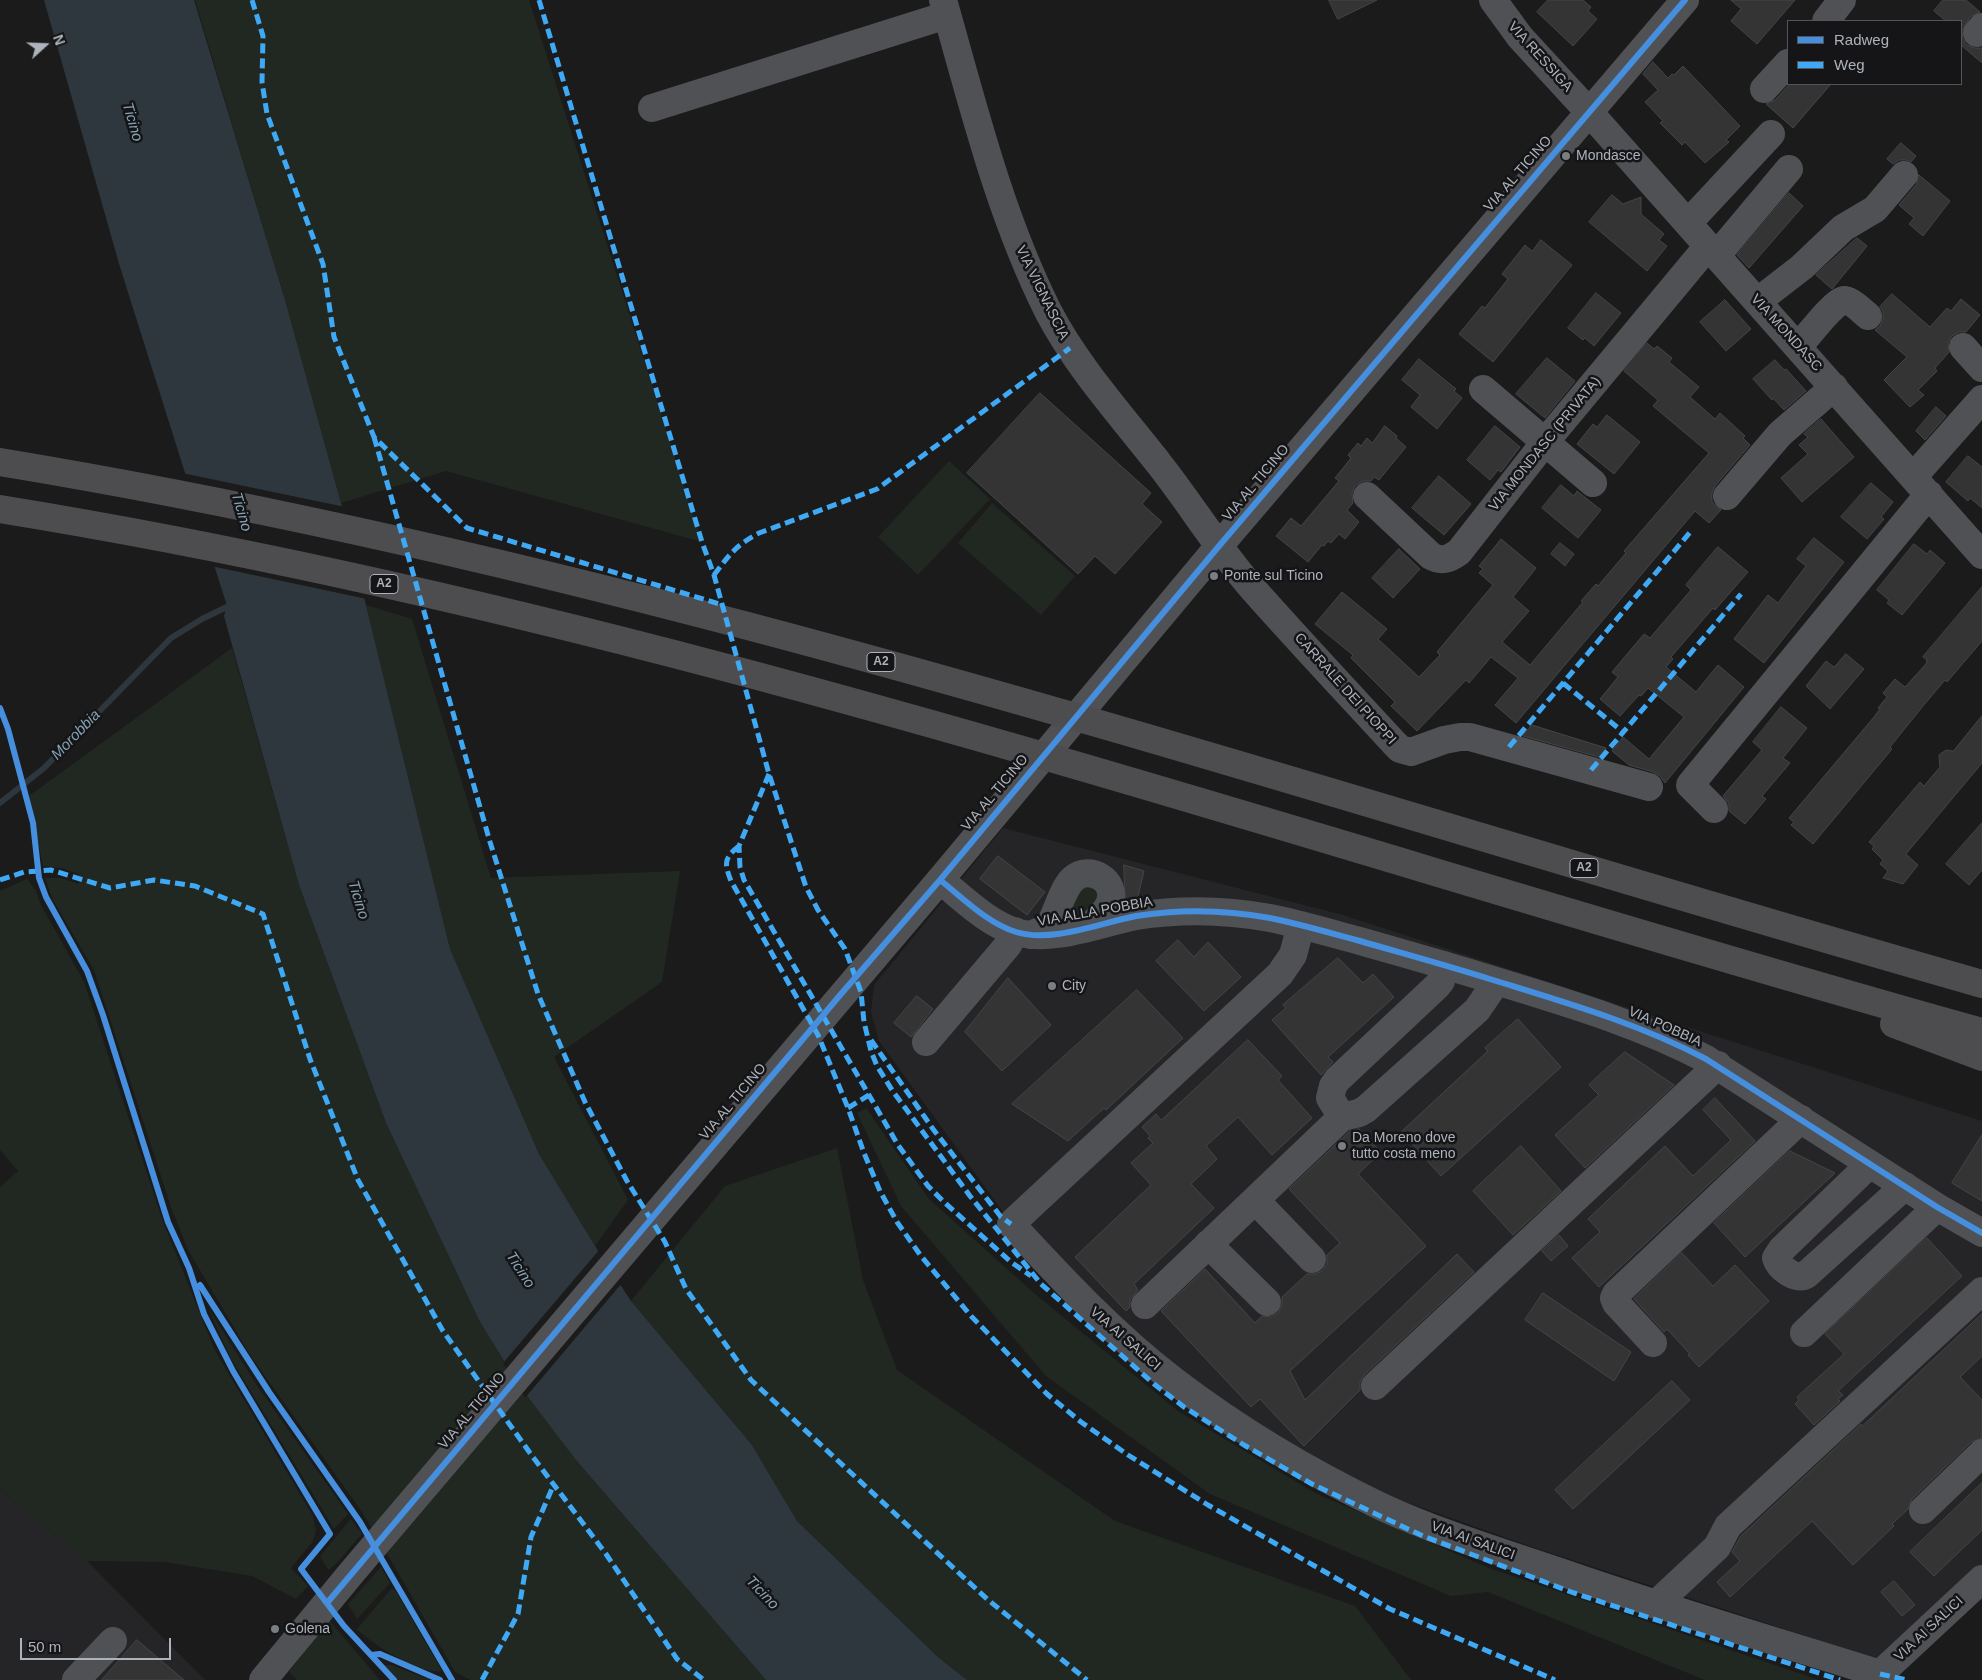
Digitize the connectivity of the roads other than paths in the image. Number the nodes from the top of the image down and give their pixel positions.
1 (1493, 0) edge
2 (1684, 0) edge
3 (1842, 0) edge
4 (945, 7) edge
5 (1827, 20) edge
6 (1787, 64) edge
7 (1764, 89) dead end
8 (652, 108) dead end
9 (1590, 112) junction
10 (1771, 134) dead end
11 (1789, 169) dead end
12 (1904, 175) dead end
13 (1688, 223) junction
14 (1713, 250) junction
15 (1758, 301) junction
16 (1868, 316) dead end
17 (1798, 347) junction
18 (1963, 347) dead end
19 (1982, 368) edge
20 (1834, 387) junction
21 (1483, 389) dead end
22 (1982, 399) edge
23 (1545, 442) junction
24 (0, 462) edge
25 (1593, 483) dead end
26 (1921, 485) junction
27 (1366, 496) dead end
28 (1727, 496) dead end
29 (0, 509) edge
30 (1219, 546) junction
31 (1982, 555) edge
32 (1649, 787) dead end
33 (1714, 809) dead end
34 (940, 880) junction
35 (1301, 925) junction
36 (1090, 926) junction
37 (1023, 933) junction
38 (1681, 946) junction
39 (1444, 965) junction
40 (1493, 980) junction
41 (1982, 984) edge
42 (1982, 1032) edge
43 (926, 1042) dead end
44 (1982, 1057) edge
45 (1724, 1069) junction
46 (1342, 1117) junction
47 (1801, 1119) junction
48 (1870, 1164) junction
49 (1905, 1186) junction
50 (1255, 1200) junction
51 (1937, 1207) junction
52 (1560, 1232) dead end
53 (1982, 1233) edge
54 (1208, 1244) junction
55 (1312, 1260) dead end
56 (1982, 1291) edge
57 (1267, 1302) dead end
58 (1145, 1305) dead end
59 (1804, 1333) dead end
60 (1653, 1343) dead end
61 (1376, 1386) dead end
62 (1982, 1453) edge
63 (1923, 1510) dead end
64 (1982, 1579) edge
65 (1655, 1605) junction
66 (113, 1641) dead end
67 (273, 1676) edge
68 (76, 1680) edge

1 - 9 street, VIA RESSIGA
2 - 9 street, VIA AL TICINO
3 - 5 street
4 - 8 street
4 - 30 street, VIA VIGNASCIA
6 - 7 street
9 - 13 street, VIA MONDASC
9 - 30 street, VIA AL TICINO
10 - 13 street
11 - 14 street, VIA MONDASC (PRIVATA)
12 - 15 street
13 - 14 street, VIA MONDASC
14 - 15 street, VIA MONDASC
14 - 23 street, VIA MONDASC (PRIVATA)
15 - 17 street, VIA MONDASC
16 - 17 street
17 - 20 street, VIA MONDASC
18 - 19 street
20 - 26 street, VIA MONDASC
20 - 28 street
21 - 23 street
22 - 26 street
23 - 25 street
23 - 27 street, VIA MONDASC (PRIVATA)
24 - 41 highway, A2
26 - 31 street, VIA MONDASC
26 - 33 street
29 - 38 highway, A2
30 - 32 street, CARRALE DEI PIOPPI
30 - 34 street, VIA AL TICINO
34 - 37 street, VIA ALLA POBBIA
34 - 67 street, VIA AL TICINO
35 - 36 street, VIA ALLA POBBIA
35 - 39 street, VIA POBBIA
35 - 65 street, VIA AI SALICI
36 - 37 street, VIA ALLA POBBIA
36 - 37 street
37 - 43 street
38 - 42 highway, A2
38 - 44 highway, A2
39 - 40 street, VIA POBBIA
39 - 46 street
40 - 45 street, VIA POBBIA
40 - 46 street
45 - 47 street, VIA POBBIA
45 - 52 street
45 - 61 street
46 - 50 street
47 - 48 street, VIA POBBIA
47 - 60 street
48 - 49 street, VIA POBBIA
48 - 49 street
49 - 51 street, VIA POBBIA
50 - 54 street
50 - 55 street
51 - 53 street, VIA POBBIA
51 - 59 street
54 - 57 street
54 - 58 street
56 - 65 street
62 - 63 street
64 - 65 street, VIA AI SALICI
66 - 68 street

